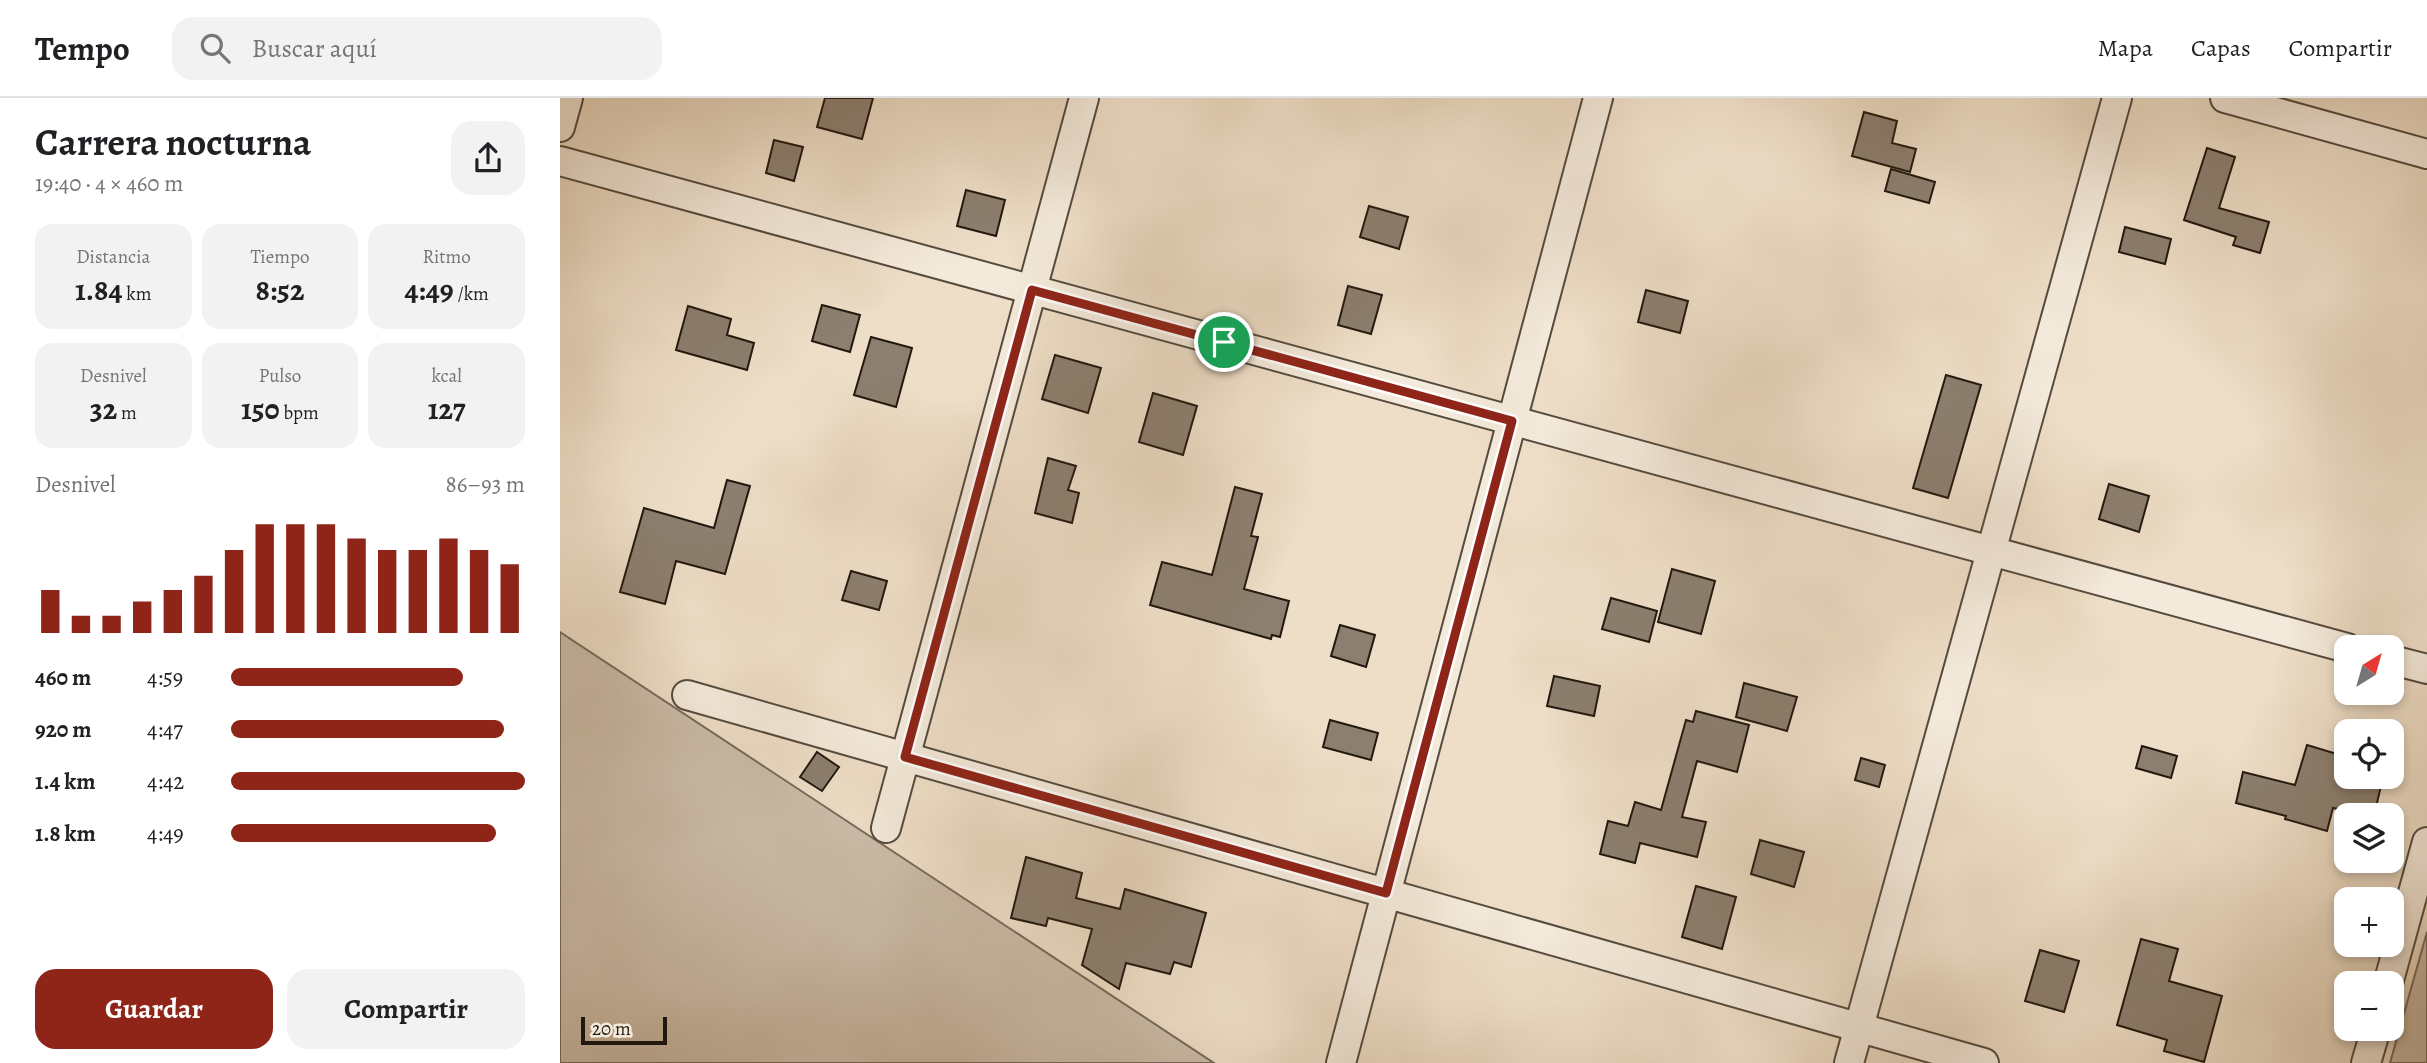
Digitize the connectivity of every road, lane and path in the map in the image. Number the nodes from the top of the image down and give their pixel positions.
1 (568, 98) edge
2 (1084, 98) edge
3 (1598, 98) edge
4 (2117, 98) edge
5 (2225, 98) edge
6 (560, 127) edge
7 (2427, 154) edge
8 (560, 161) edge
9 (1032, 290) junction
10 (1512, 421) junction
11 (1992, 551) junction
12 (2334, 644) edge
13 (2404, 663) edge
14 (2427, 670) edge
15 (687, 695) dead end
16 (905, 757) junction
17 (886, 828) dead end
18 (2427, 842) edge
19 (1386, 893) junction
20 (2392, 971) edge
21 (1859, 1028) junction
22 (2372, 1041) edge
23 (1340, 1063) edge
24 (1849, 1063) edge
25 (1984, 1063) edge
26 (2366, 1063) edge

1 - 6 street
2 - 9 street
3 - 10 street
4 - 11 street
5 - 7 street
8 - 9 street
9 - 10 street
9 - 16 street
10 - 11 street
10 - 19 street
11 - 12 street
11 - 21 street
13 - 14 street
15 - 16 street
16 - 17 street
16 - 19 street
18 - 20 street
19 - 21 street
19 - 23 street
21 - 24 street
21 - 25 street
22 - 26 street

